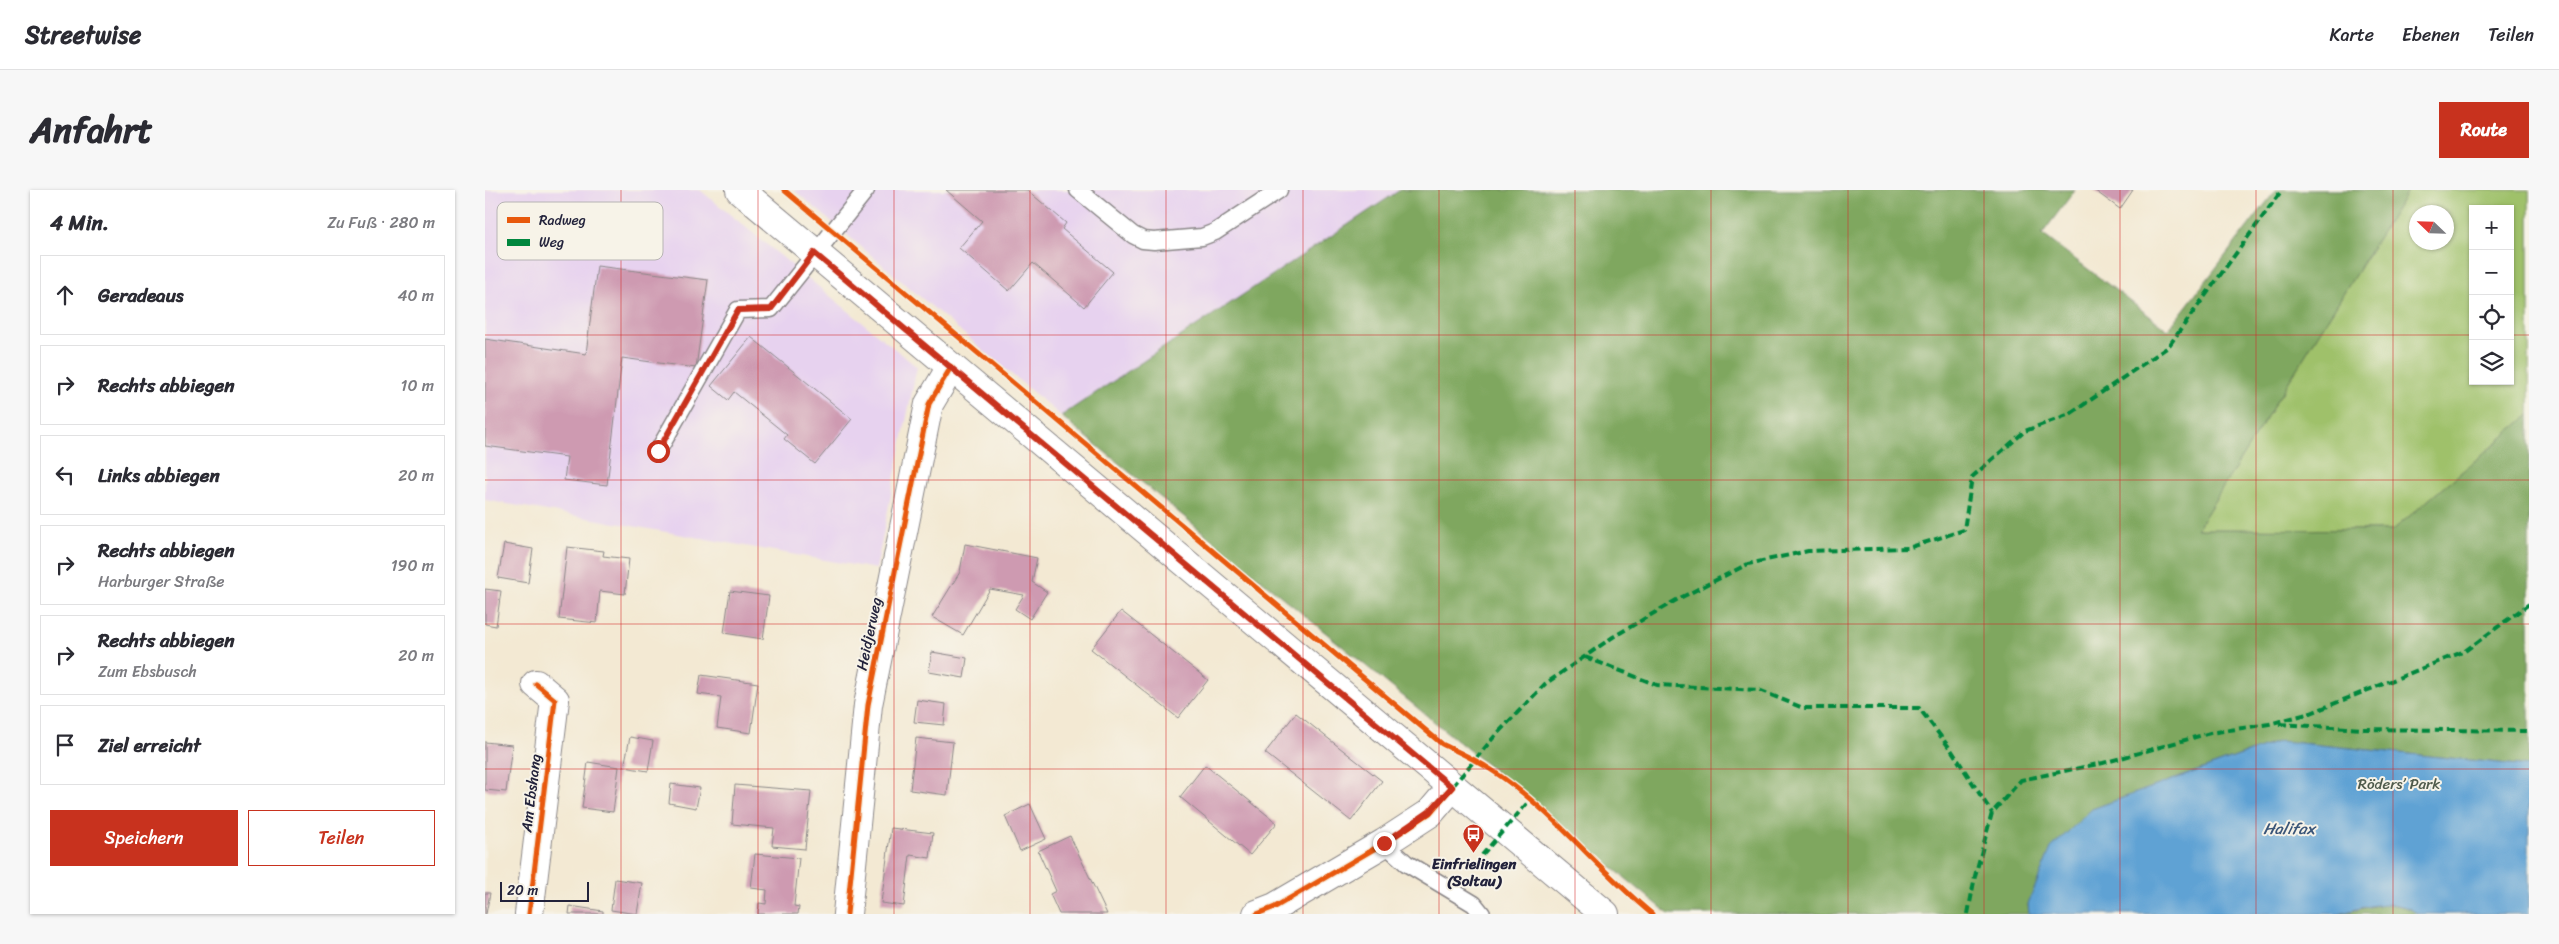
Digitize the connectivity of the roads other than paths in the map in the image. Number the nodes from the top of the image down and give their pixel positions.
1 (739, 190) edge
2 (866, 190) edge
3 (1078, 190) edge
4 (1279, 190) edge
5 (814, 253) junction
6 (951, 367) junction
7 (658, 451) dead end
8 (536, 684) dead end
9 (1452, 787) junction
10 (1384, 843) junction
11 (529, 914) edge
12 (847, 914) edge
13 (1257, 914) edge
14 (1483, 914) edge
15 (1605, 914) edge

1 - 5 main road
2 - 5 lane
3 - 4 lane
5 - 6 main road
5 - 7 lane
6 - 9 main road
6 - 12 main road, Heidjerweg
8 - 11 main road, Am Ebshang
9 - 10 main road
9 - 15 main road
10 - 13 main road
10 - 14 lane

